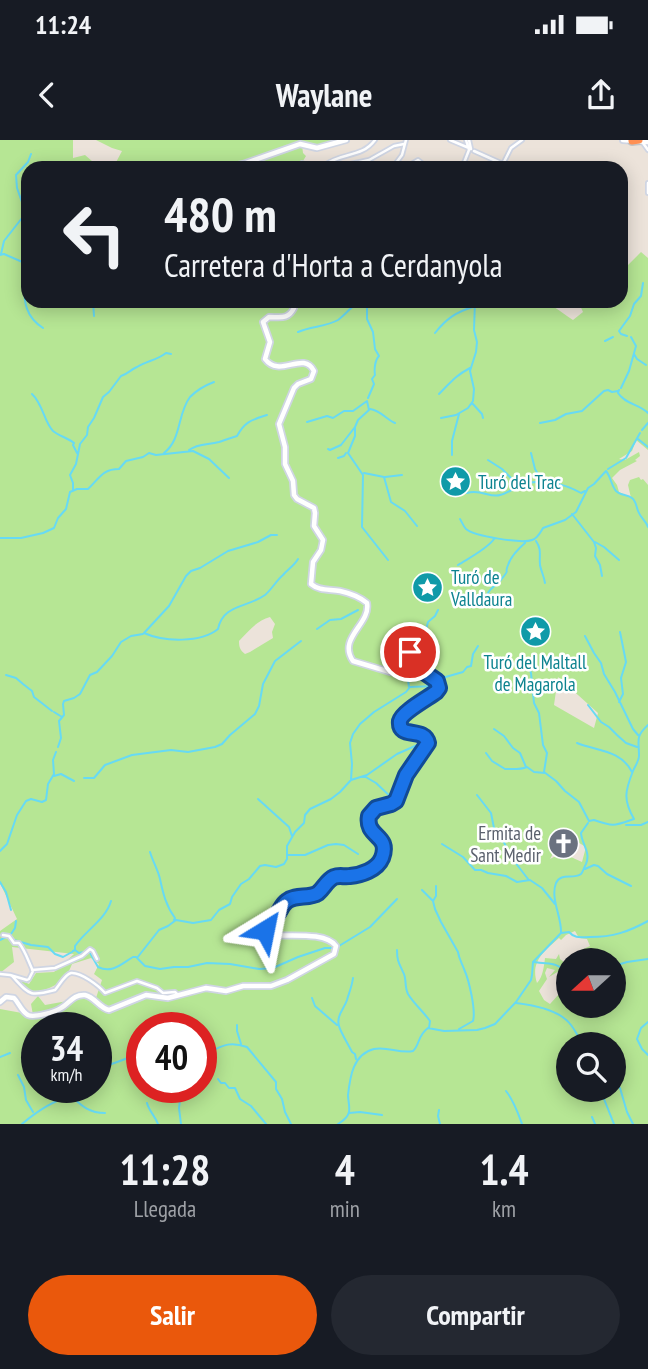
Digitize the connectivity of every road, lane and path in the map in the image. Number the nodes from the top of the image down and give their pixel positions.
1 (346, 140) edge
2 (375, 140) edge
3 (450, 140) edge
4 (468, 140) edge
5 (522, 140) edge
6 (623, 140) edge
7 (632, 141) edge
8 (640, 141) edge
9 (405, 142) edge
10 (648, 142) edge
11 (471, 149) junction
12 (648, 149) edge
13 (251, 161) edge
14 (333, 161) edge
15 (360, 161) edge
16 (397, 161) edge
17 (466, 161) edge
18 (497, 161) edge
19 (504, 161) edge
20 (648, 183) edge
21 (648, 193) edge
22 (294, 308) edge
23 (3, 934) dead end
24 (97, 959) dead end
25 (32, 970) junction
26 (0, 974) edge
27 (12, 976) junction
28 (178, 995) junction
29 (0, 1002) edge

1 - 13 street
2 - 14 street
3 - 11 street
4 - 11 street
5 - 19 street
6 - 7 street
7 - 8 highway
8 - 10 street
8 - 12 street
9 - 15 street
9 - 16 street
11 - 17 street
11 - 18 street
20 - 21 street
22 - 28 street
23 - 25 street
24 - 25 street
25 - 27 street
26 - 27 street
27 - 28 street
28 - 29 street

